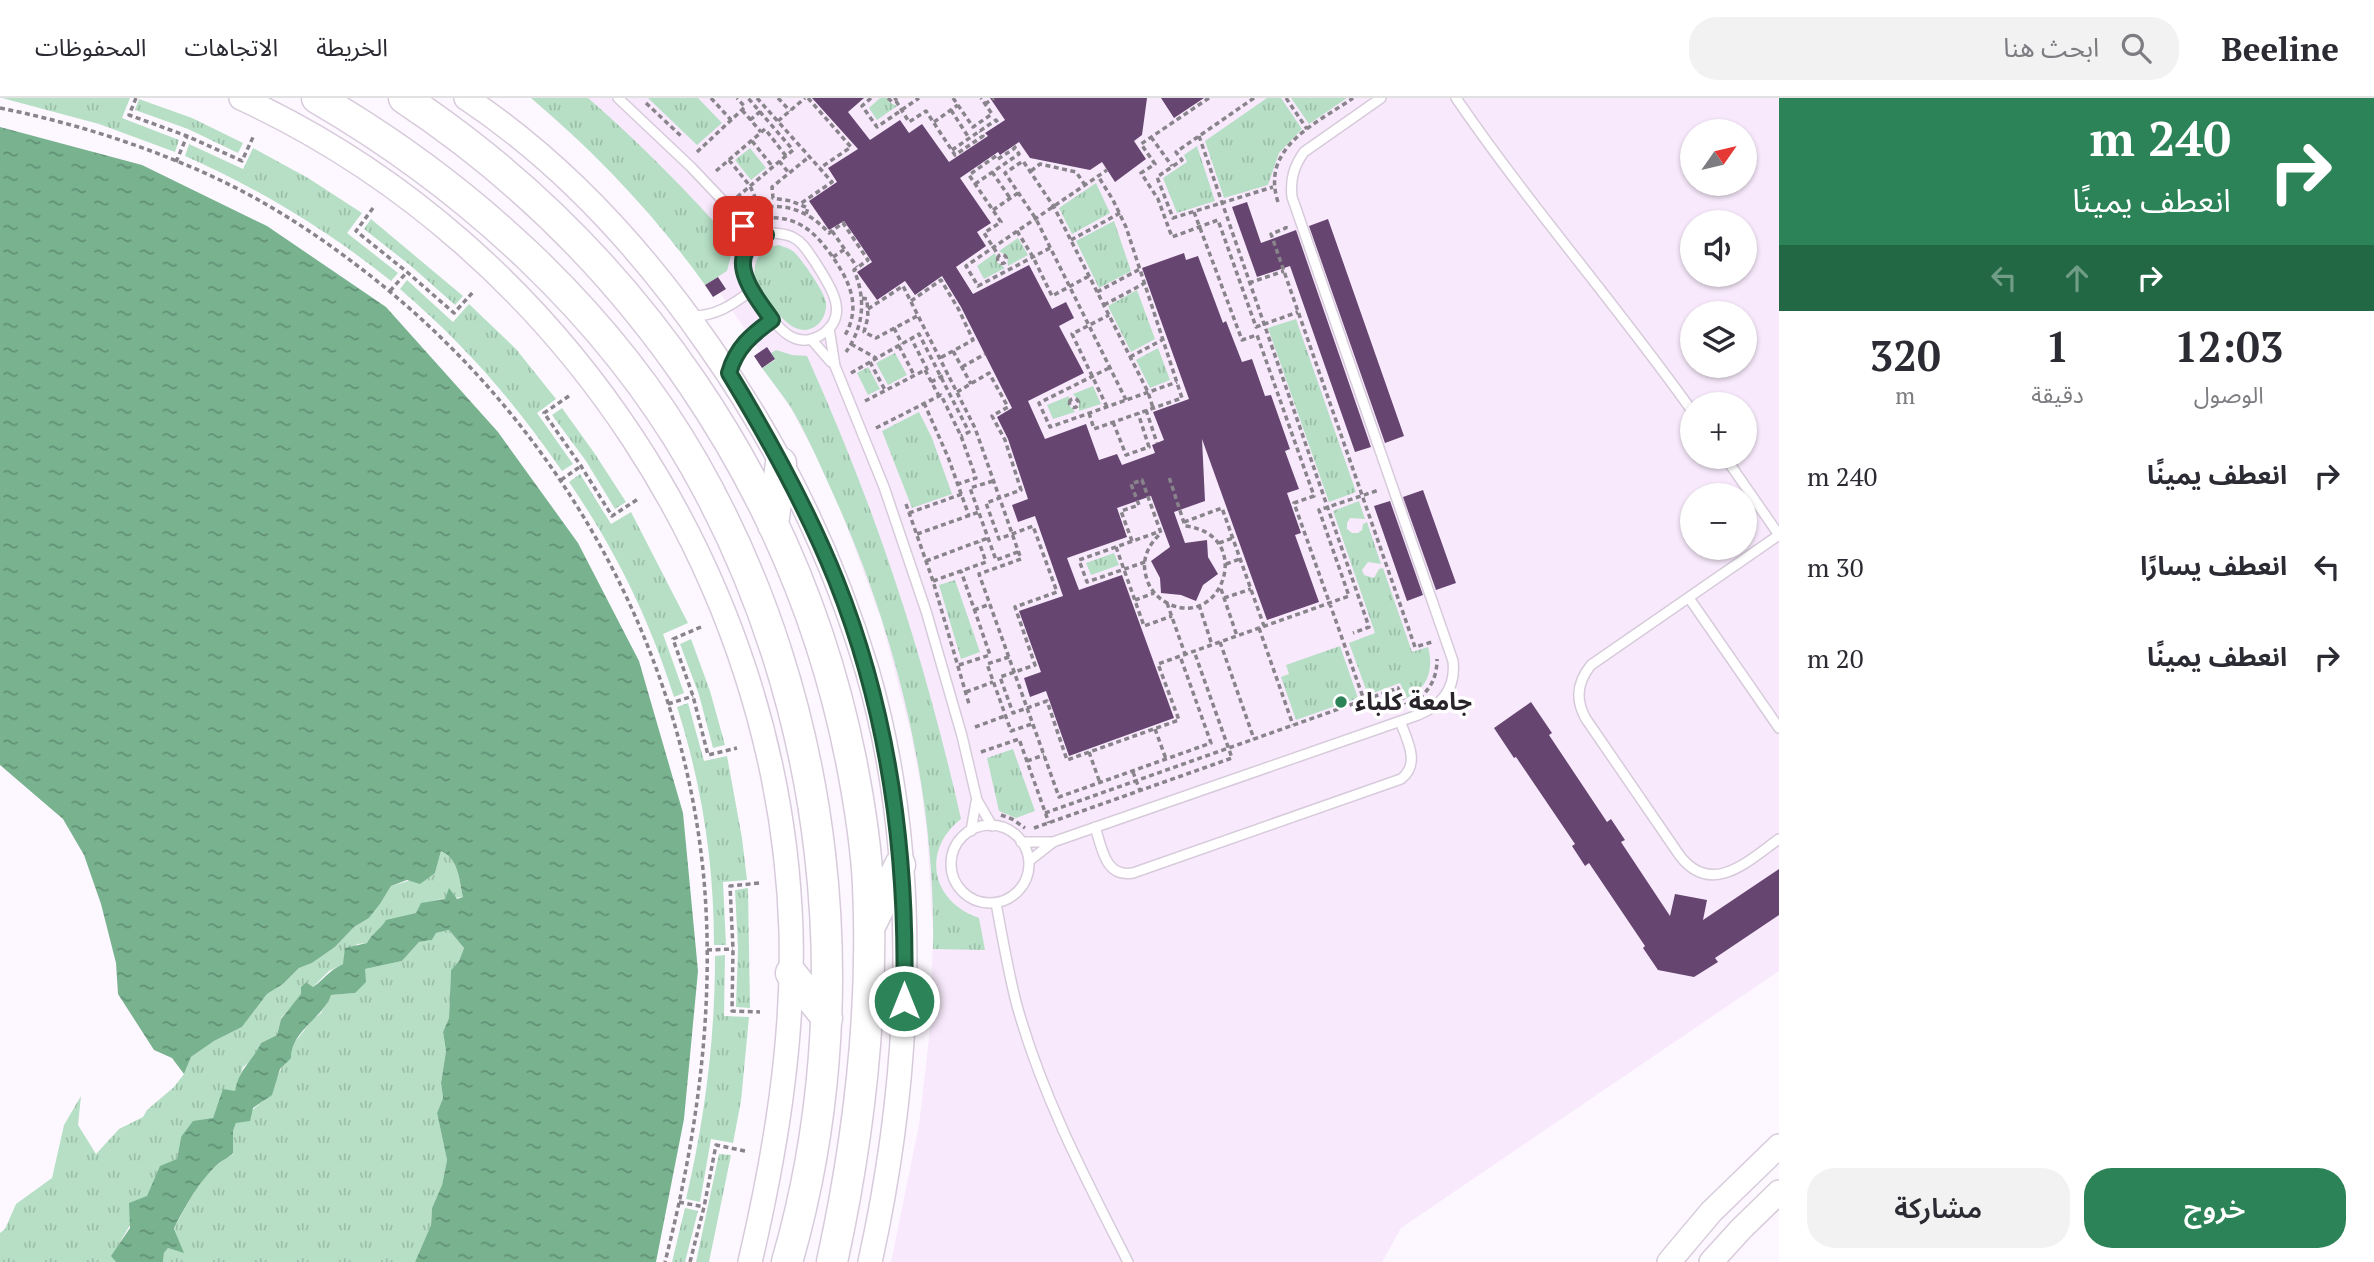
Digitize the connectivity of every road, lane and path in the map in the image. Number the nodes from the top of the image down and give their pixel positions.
1 (136, 98) edge
2 (241, 98) edge
3 (317, 98) edge
4 (404, 98) edge
5 (466, 98) edge
6 (618, 98) edge
7 (640, 98) edge
8 (711, 98) edge
9 (737, 98) edge
10 (757, 98) edge
11 (778, 98) edge
12 (806, 98) edge
13 (871, 98) edge
14 (888, 98) edge
15 (919, 98) edge
16 (953, 98) edge
17 (981, 98) edge
18 (994, 98) edge
19 (1209, 98) edge
20 (1254, 98) edge
21 (1286, 98) edge
22 (1353, 98) edge
23 (1381, 98) edge
24 (1456, 98) edge
25 (896, 100) edge
26 (1248, 100) edge
27 (985, 104) junction
28 (958, 106) junction
29 (766, 107) junction
30 (0, 108) edge
31 (742, 110) junction
32 (901, 110) junction
33 (951, 110) junction
34 (790, 111) junction
35 (731, 120) junction
36 (750, 120) junction
37 (778, 121) junction
38 (933, 122) junction
39 (999, 124) dead end
40 (1307, 129) junction
41 (980, 131) junction
42 (761, 132) junction
43 (254, 135) dead end
44 (187, 136) junction
45 (1151, 136) junction
46 (1199, 136) junction
47 (682, 137) dead end
48 (970, 138) junction
49 (752, 141) junction
50 (689, 144) dead end
51 (952, 150) junction
52 (786, 156) dead end
53 (810, 156) junction
54 (997, 157) junction
55 (729, 160) junction
56 (176, 162) junction
57 (779, 162) dead end
58 (1003, 165) junction
59 (773, 166) dead end
60 (1172, 166) junction
61 (820, 168) junction
62 (1107, 170) dead end
63 (1030, 171) junction
64 (992, 172) junction
65 (789, 173) junction
66 (1098, 176) junction
67 (723, 180) dead end
68 (975, 184) junction
69 (1085, 185) junction
70 (1273, 187) junction
71 (731, 188) dead end
72 (1018, 193) junction
73 (1010, 198) junction
74 (1221, 203) junction
75 (800, 204) junction
76 (1054, 206) junction
77 (373, 208) dead end
78 (760, 208) junction
79 (1280, 208) dead end
80 (993, 210) junction
81 (752, 211) junction
82 (1194, 212) junction
83 (1120, 213) junction
84 (806, 214) junction
85 (1283, 218) dead end
86 (1036, 219) junction
87 (740, 220) junction
88 (1200, 227) junction
89 (832, 231) junction
90 (1017, 232) junction
91 (766, 235) junction
92 (1071, 240) junction
93 (751, 246) junction
94 (994, 247) junction
95 (1050, 248) junction
96 (845, 249) junction
97 (833, 257) junction
98 (1033, 257) junction
99 (857, 267) junction
100 (1140, 269) junction
101 (1008, 270) junction
102 (1284, 271) junction
103 (407, 272) junction
104 (1089, 276) junction
105 (1145, 283) junction
106 (1248, 283) junction
107 (1070, 286) junction
108 (390, 291) junction
109 (474, 291) dead end
110 (751, 291) junction
111 (1097, 292) junction
112 (862, 298) junction
113 (911, 301) junction
114 (1104, 305) junction
115 (868, 309) junction
116 (1298, 312) junction
117 (919, 315) junction
118 (1109, 315) junction
119 (689, 316) junction
120 (772, 320) junction
121 (1263, 324) junction
122 (1089, 325) junction
123 (829, 328) junction
124 (894, 328) junction
125 (911, 338) dead end
126 (811, 339) junction
127 (1163, 340) junction
128 (851, 344) junction
129 (953, 351) junction
130 (985, 354) dead end
131 (1130, 357) junction
132 (876, 358) dead end
133 (940, 358) junction
134 (870, 362) dead end
135 (848, 363) dead end
136 (835, 366) junction
137 (962, 368) junction
138 (1110, 368) junction
139 (925, 370) junction
140 (729, 373) junction
141 (948, 373) junction
142 (914, 375) junction
143 (1093, 376) junction
144 (856, 382) dead end
145 (931, 382) junction
146 (1177, 382) junction
147 (971, 384) junction
148 (1068, 388) junction
149 (885, 390) junction
150 (860, 391) dead end
151 (957, 392) junction
152 (1148, 392) junction
153 (1680, 395) edge
154 (569, 396) dead end
155 (939, 396) junction
156 (1126, 400) junction
157 (865, 401) junction
158 (924, 404) junction
159 (1107, 407) junction
160 (1153, 408) junction
161 (869, 410) dead end
162 (1146, 410) junction
163 (1089, 413) junction
164 (1138, 413) junction
165 (1079, 417) junction
166 (873, 419) dead end
167 (1113, 422) junction
168 (876, 428) junction
169 (880, 438) dead end
170 (1157, 443) dead end
171 (781, 463) junction
172 (581, 466) junction
173 (1733, 469) edge
174 (1169, 477) dead end
175 (561, 480) junction
176 (993, 481) junction
177 (958, 484) junction
178 (1392, 485) junction
179 (902, 494) dead end
180 (962, 494) junction
181 (1362, 496) junction
182 (999, 498) junction
183 (638, 499) dead end
184 (1327, 508) junction
185 (979, 512) junction
186 (909, 513) junction
187 (969, 516) junction
188 (993, 522) junction
189 (1184, 522) junction
190 (773, 524) junction
191 (984, 525) junction
192 (1160, 531) junction
193 (917, 534) junction
194 (1012, 534) junction
195 (1779, 535) edge
196 (988, 538) junction
197 (1233, 538) junction
198 (1132, 541) junction
199 (979, 542) junction
200 (1219, 543) junction
201 (1116, 547) junction
202 (1018, 552) junction
203 (1240, 559) junction
204 (926, 561) junction
205 (1144, 562) junction
206 (1226, 564) junction
207 (1124, 569) junction
208 (961, 571) junction
209 (933, 581) junction
210 (1220, 588) junction
211 (1251, 589) junction
212 (1154, 593) junction
213 (1224, 598) junction
214 (1689, 598) junction
215 (1135, 600) junction
216 (1167, 603) junction
217 (1330, 603) junction
218 (990, 604) junction
219 (1199, 605) junction
220 (974, 610) junction
221 (1172, 616) junction
222 (1264, 626) junction
223 (701, 627) dead end
224 (1259, 628) junction
225 (1353, 633) dead end
226 (1237, 636) junction
227 (1220, 642) junction
228 (1212, 645) junction
229 (1194, 651) junction
230 (1182, 655) junction
231 (1009, 657) junction
232 (958, 665) junction
233 (1014, 672) junction
234 (993, 682) junction
235 (966, 692) junction
236 (1006, 695) junction
237 (693, 696) junction
238 (999, 698) junction
239 (1364, 699) junction
240 (668, 704) junction
241 (1027, 708) junction
242 (1005, 716) junction
243 (1400, 721) junction
244 (1032, 724) junction
245 (1293, 725) junction
246 (975, 727) junction
247 (1779, 728) edge
248 (1155, 729) junction
249 (1254, 739) junction
250 (978, 740) dead end
251 (1229, 747) junction
252 (737, 748) dead end
253 (981, 752) dead end
254 (1089, 752) junction
255 (1044, 755) junction
256 (1166, 759) junction
257 (1027, 761) junction
258 (1132, 771) junction
259 (1136, 781) junction
260 (1100, 783) junction
261 (1139, 791) junction
262 (976, 800) junction
263 (1146, 810) junction
264 (994, 813) dead end
265 (1045, 813) junction
266 (1049, 823) junction
267 (992, 825) junction
268 (1095, 827) junction
269 (971, 831) junction
270 (1779, 839) edge
271 (1021, 842) junction
272 (1053, 842) junction
273 (1029, 861) junction
274 (900, 864) junction
275 (759, 883) dead end
276 (996, 903) junction
277 (869, 929) junction
278 (733, 949) junction
279 (707, 950) junction
280 (791, 973) junction
281 (760, 1012) dead end
282 (827, 1018) junction
283 (1779, 1146) edge
284 (745, 1152) dead end
285 (807, 1184) junction
286 (1779, 1192) edge
287 (679, 1202) junction
288 (704, 1207) junction
289 (665, 1262) edge
290 (690, 1262) edge
291 (750, 1262) edge
292 (787, 1262) edge
293 (806, 1262) edge
294 (832, 1262) edge
295 (870, 1262) edge
296 (1128, 1262) edge
297 (1668, 1262) edge
298 (1711, 1262) edge

1 - 44 path
2 - 280 street
3 - 282 highway
4 - 190 highway
5 - 119 street
6 - 87 lane
7 - 47 path
8 - 35 path
9 - 31 path
10 - 29 path
11 - 34 path
12 - 34 path
12 - 61 path
13 - 32 path
14 - 25 path
15 - 32 path
16 - 28 path
17 - 27 path
18 - 27 path
19 - 45 path
20 - 26 path
21 - 40 path
22 - 40 path
23 - 178 lane
24 - 153 lane
25 - 32 path
26 - 46 path
27 - 28 path
28 - 33 path
29 - 36 path
29 - 37 path
30 - 56 path
31 - 35 path
31 - 36 path
32 - 38 path
33 - 38 path
33 - 48 path
34 - 37 path
35 - 50 path
36 - 42 path
37 - 53 path
38 - 51 path
39 - 41 path
40 - 70 path
41 - 48 path
41 - 51 path
42 - 49 path
42 - 52 path
43 - 44 path
44 - 56 path
45 - 60 path
45 - 88 path
46 - 60 path
46 - 74 path
48 - 51 path
49 - 55 path
49 - 59 path
53 - 61 path
53 - 65 path
54 - 58 path
54 - 58 path
54 - 68 path
55 - 67 path
55 - 78 path
56 - 108 path
57 - 65 path
58 - 64 path
60 - 82 path
61 - 75 path
62 - 66 path
63 - 69 path
63 - 72 path
63 - 76 path
64 - 68 path
64 - 73 path
65 - 75 path
66 - 69 path
66 - 83 path
68 - 80 path
69 - 76 path
70 - 74 path
70 - 79 path
71 - 81 path
72 - 73 path
72 - 86 path
73 - 80 path
74 - 82 path
74 - 106 path
75 - 84 path
76 - 86 path
76 - 92 path
77 - 103 path
78 - 81 path
78 - 84 path
80 - 94 path
81 - 97 path
82 - 88 path
83 - 92 path
83 - 100 path
84 - 89 path
85 - 102 path
86 - 90 path
86 - 95 path
87 - 91 lane
87 - 93 lane
88 - 121 path
88 - 217 path
89 - 96 path
89 - 99 path
90 - 94 path
90 - 98 path
91 - 93 lane
91 - 123 lane
92 - 104 path
93 - 110 lane
94 - 101 path
94 - 101 path
95 - 98 path
95 - 107 path
96 - 97 path
96 - 99 path
97 - 128 path
98 - 101 path
98 - 107 path
99 - 112 path
100 - 105 path
100 - 111 path
102 - 106 path
102 - 116 path
103 - 108 path
103 - 109 path
104 - 107 path
104 - 111 path
105 - 114 path
105 - 127 path
106 - 121 path
107 - 122 path
108 - 175 path
110 - 119 lane
110 - 120 lane
111 - 114 path
112 - 115 path
112 - 128 path
113 - 115 path
113 - 117 path
113 - 129 path
114 - 118 path
115 - 124 path
116 - 121 path
116 - 181 path
117 - 124 path
117 - 133 path
118 - 122 path
118 - 131 path
119 - 140 street
120 - 126 lane
120 - 140 lane
121 - 184 path
122 - 138 path
122 - 143 path
123 - 126 lane
123 - 136 lane
124 - 142 path
125 - 139 path
126 - 136 lane
127 - 131 path
127 - 146 path
128 - 132 path
129 - 133 path
129 - 137 path
130 - 137 path
131 - 152 path
133 - 141 path
134 - 149 path
135 - 144 path
136 - 262 lane
137 - 147 path
138 - 143 path
138 - 156 path
139 - 142 path
139 - 145 path
140 - 171 street
141 - 145 path
141 - 151 path
142 - 149 path
143 - 148 path
143 - 159 path
145 - 155 path
146 - 152 path
146 - 160 path
147 - 151 path
147 - 182 path
148 - 165 path
148 - 165 path
149 - 157 path
150 - 157 path
151 - 176 path
152 - 156 path
152 - 160 path
154 - 172 path
155 - 158 path
155 - 177 path
156 - 159 path
157 - 161 path
158 - 168 path
158 - 177 path
159 - 163 path
160 - 162 path
162 - 164 path
162 - 170 path
163 - 165 path
163 - 167 path
164 - 167 path
164 - 167 path
166 - 168 path
168 - 169 path
171 - 190 highway
171 - 274 street
172 - 175 path
172 - 183 path
173 - 195 lane
174 - 189 path
175 - 240 path
176 - 182 path
176 - 185 path
177 - 180 path
178 - 181 path
178 - 243 lane
179 - 186 path
180 - 186 path
180 - 187 path
181 - 184 path
181 - 239 path
182 - 188 path
182 - 194 path
184 - 217 path
184 - 225 path
185 - 187 path
185 - 191 path
186 - 193 path
187 - 193 path
188 - 191 path
188 - 194 path
189 - 197 path
189 - 200 path
190 - 277 highway
191 - 196 path
192 - 198 path
192 - 198 path
192 - 205 path
193 - 204 path
194 - 202 path
194 - 233 path
195 - 214 lane
196 - 199 path
196 - 202 path
197 - 200 path
197 - 203 path
198 - 201 path
199 - 204 path
199 - 208 path
200 - 206 path
201 - 207 path
201 - 207 path
202 - 218 path
203 - 206 path
203 - 211 path
204 - 209 path
205 - 207 path
205 - 212 path
206 - 210 path
207 - 215 path
208 - 209 path
208 - 220 path
209 - 232 path
210 - 213 path
210 - 219 path
211 - 213 path
211 - 222 path
212 - 215 path
212 - 216 path
213 - 226 path
214 - 247 lane
214 - 270 lane
215 - 221 path
216 - 219 path
216 - 221 path
217 - 222 path
217 - 239 path
218 - 220 path
218 - 231 path
219 - 228 path
220 - 232 path
221 - 230 path
222 - 224 path
223 - 237 path
224 - 226 path
224 - 245 path
226 - 227 path
227 - 228 path
227 - 249 path
228 - 229 path
229 - 230 path
229 - 251 path
230 - 248 path
230 - 256 path
231 - 233 path
231 - 234 path
232 - 235 path
233 - 236 path
233 - 241 path
234 - 235 path
234 - 238 path
235 - 246 path
236 - 238 path
236 - 241 path
237 - 240 path
237 - 252 path
238 - 242 path
239 - 245 path
240 - 279 path
241 - 244 path
241 - 254 path
242 - 244 path
242 - 246 path
243 - 263 lane
243 - 268 lane
244 - 255 path
245 - 249 path
246 - 250 path
248 - 254 path
248 - 256 path
249 - 251 path
251 - 259 path
251 - 261 path
253 - 257 path
254 - 260 path
255 - 257 path
255 - 260 path
256 - 258 path
257 - 265 path
258 - 259 path
258 - 260 path
259 - 261 path
259 - 265 path
261 - 263 path
261 - 266 path
262 - 267 lane
262 - 269 lane
263 - 268 lane
264 - 266 path
265 - 266 path
267 - 269 lane
267 - 271 lane
268 - 272 lane
269 - 276 lane
271 - 272 lane
271 - 273 lane
272 - 273 lane
273 - 276 lane
274 - 277 highway
274 - 295 street
275 - 278 path
276 - 296 lane
277 - 294 highway
278 - 279 path
278 - 281 path
279 - 287 path
280 - 282 highway
280 - 291 street
282 - 285 highway
283 - 297 street
284 - 288 path
285 - 292 highway
285 - 293 highway
286 - 298 street
287 - 288 path
287 - 289 path
288 - 290 path

